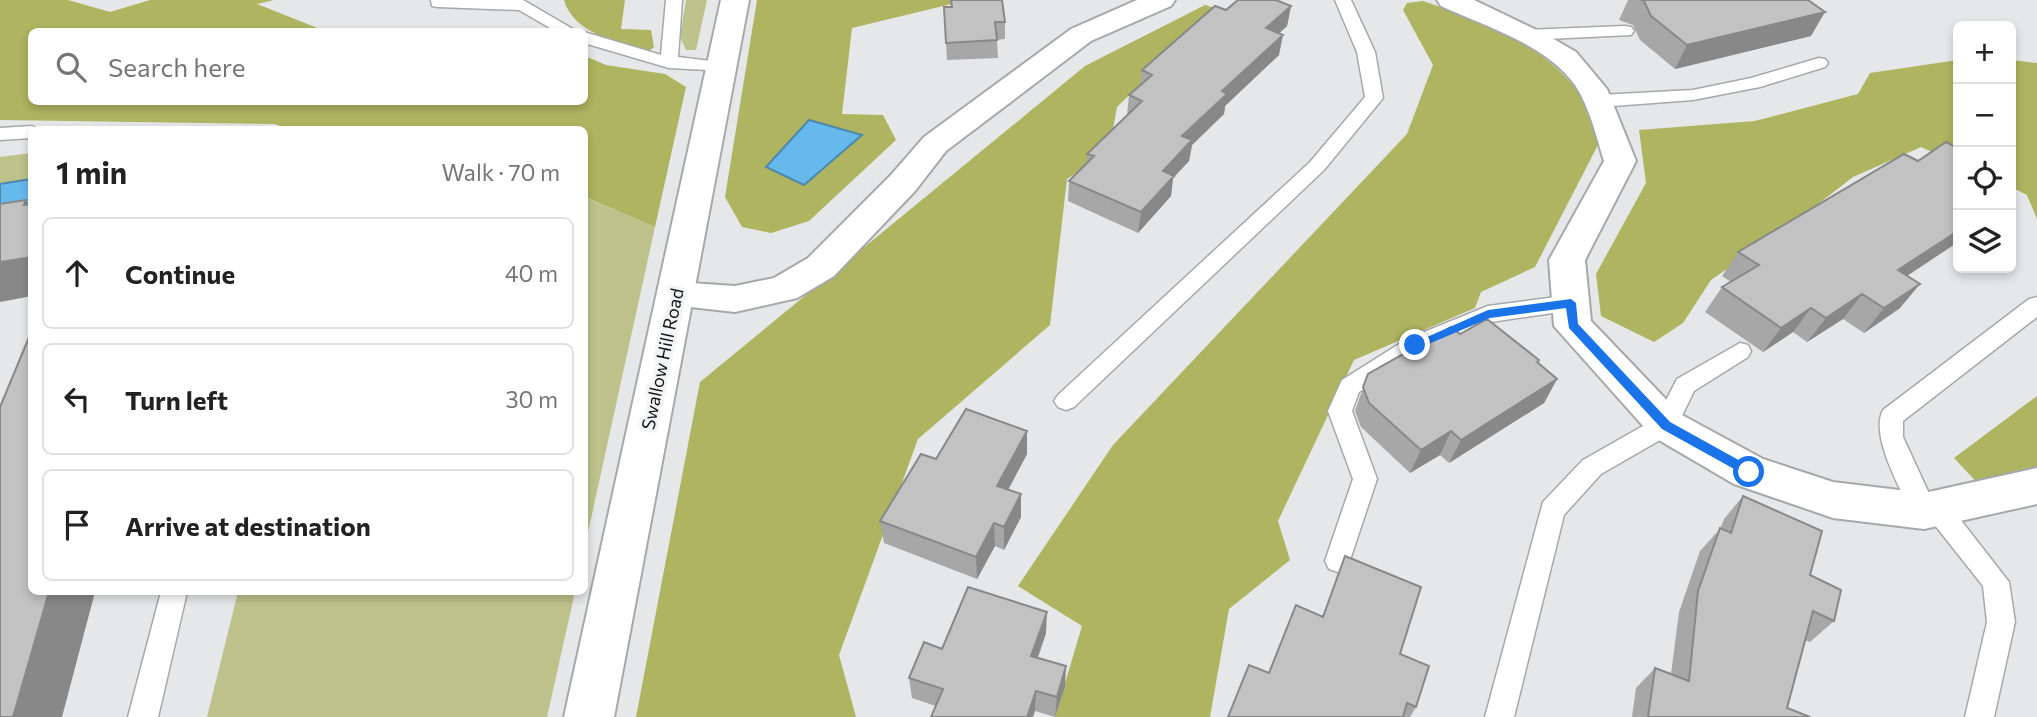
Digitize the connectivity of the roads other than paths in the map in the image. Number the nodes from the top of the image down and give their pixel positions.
1 (674, 0) edge
2 (735, 0) edge
3 (1343, 0) edge
4 (1451, 0) edge
5 (1157, 1) edge
6 (438, 2) dead end
7 (563, 28) edge
8 (1625, 31) dead end
9 (1525, 35) junction
10 (588, 39) edge
11 (669, 63) junction
12 (1819, 63) dead end
13 (722, 67) junction
14 (1600, 101) junction
15 (28, 132) edge
16 (0, 134) edge
17 (676, 295) junction
18 (1571, 303) junction
19 (2037, 305) edge
20 (1740, 351) dead end
21 (1066, 401) dead end
22 (1666, 425) junction
23 (2037, 486) edge
24 (1930, 510) junction
25 (1338, 561) dead end
26 (173, 595) edge
27 (144, 717) edge
28 (589, 717) edge
29 (1500, 717) edge
30 (1979, 717) edge

1 - 11 lane
2 - 13 street, Swallow Hill Road
3 - 21 lane
4 - 9 street
5 - 17 street
6 - 7 lane
8 - 9 lane
9 - 14 street
10 - 11 lane
11 - 13 lane
12 - 14 lane
13 - 17 street, Swallow Hill Road
14 - 18 street
15 - 16 lane
17 - 28 street, Swallow Hill Road
18 - 22 street
18 - 25 lane
19 - 24 lane
20 - 22 lane
22 - 24 street
22 - 29 lane
23 - 24 street
24 - 30 lane
26 - 27 lane

